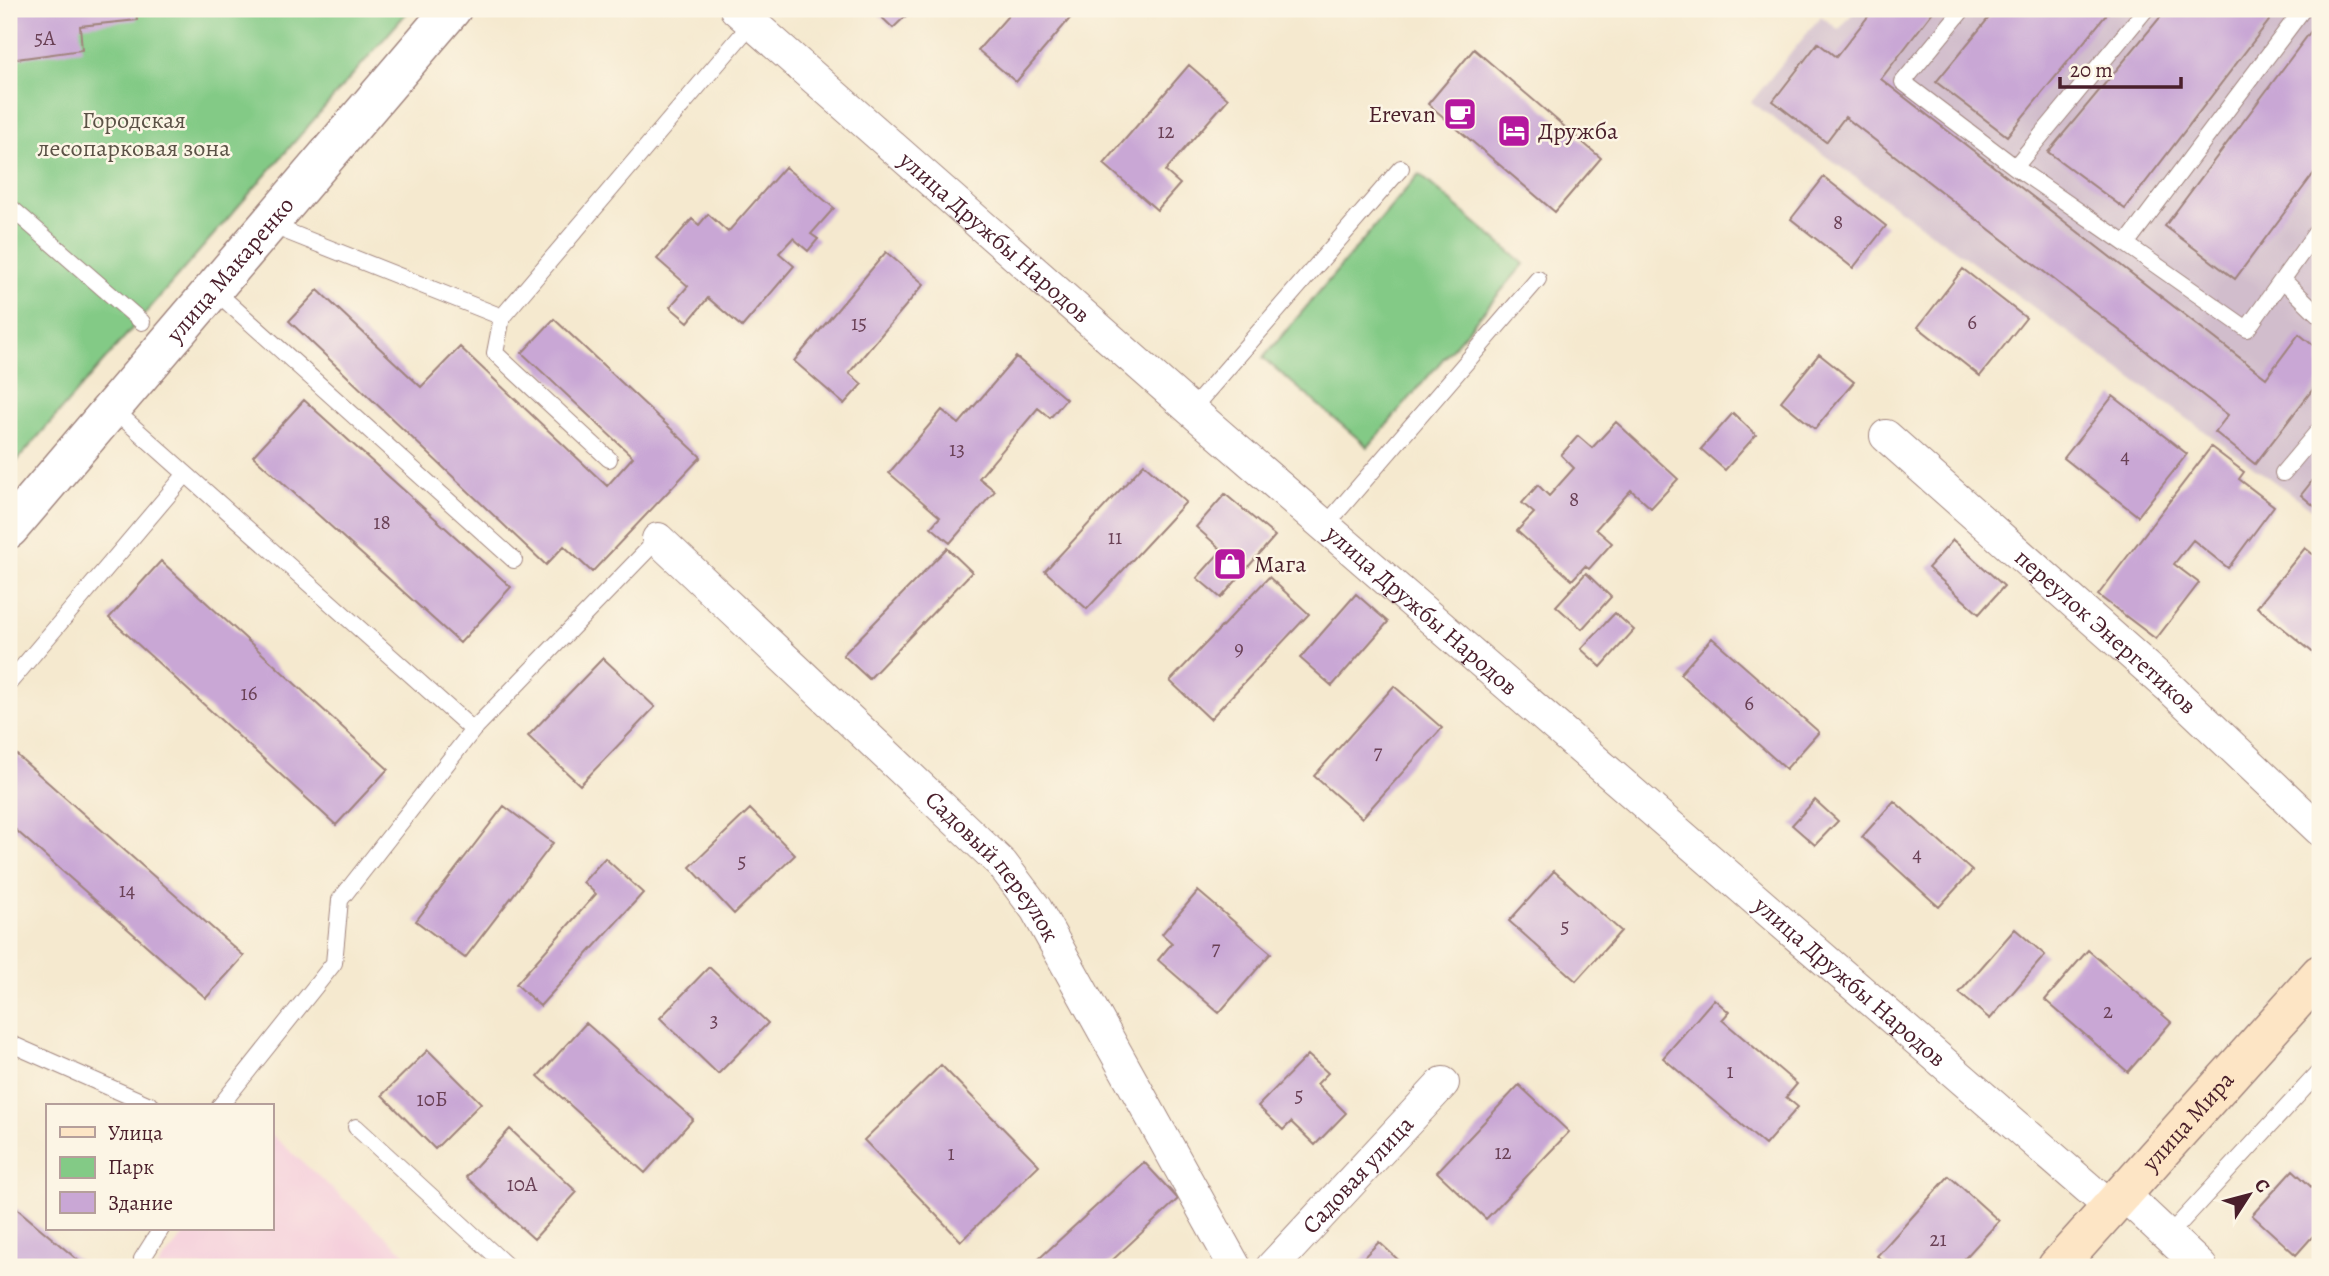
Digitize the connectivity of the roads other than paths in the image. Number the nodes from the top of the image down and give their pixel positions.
1 (452, 9) edge
2 (1963, 9) edge
3 (2146, 9) edge
4 (2303, 9) edge
5 (744, 16) edge
6 (2015, 167) junction
7 (1401, 168) dead end
8 (9, 206) edge
9 (268, 224) junction
10 (2320, 227) edge
11 (2126, 244) junction
12 (1538, 279) dead end
13 (2283, 279) junction
14 (214, 289) junction
15 (2320, 316) edge
16 (502, 317) junction
17 (142, 322) dead end
18 (112, 408) junction
19 (1191, 410) junction
20 (2320, 429) edge
21 (1886, 436) dead end
22 (609, 459) dead end
23 (2283, 473) dead end
24 (186, 474) junction
25 (10, 525) edge
26 (1325, 526) junction
27 (658, 539) joint
28 (514, 560) dead end
29 (9, 683) edge
30 (473, 730) junction
31 (2320, 830) edge
32 (2320, 974) edge
33 (9, 1043) edge
34 (2320, 1071) edge
35 (1443, 1083) dead end
36 (147, 1104) edge
37 (222, 1104) edge
38 (356, 1127) dead end
39 (2116, 1200) junction
40 (160, 1230) edge
41 (2168, 1236) junction
42 (142, 1259) dead end
43 (508, 1267) edge
44 (1235, 1267) edge
45 (1272, 1267) edge
46 (2057, 1267) edge
47 (2201, 1267) edge

1 - 9 street, улица Макаренко
2 - 6 lane
3 - 6 lane
4 - 11 lane
5 - 16 lane
5 - 19 street, улица Дружбы Народов
6 - 11 lane
7 - 19 lane
8 - 17 lane
9 - 14 street, улица Макаренко
9 - 16 lane
10 - 13 lane
11 - 13 lane
12 - 26 lane
13 - 15 lane
14 - 18 street, улица Макаренко
14 - 28 lane
16 - 22 lane
18 - 24 lane
18 - 25 street, улица Макаренко
19 - 26 street, улица Дружбы Народов
20 - 23 lane
21 - 31 street, переулок Энергетиков
24 - 29 lane
24 - 30 lane
26 - 39 street, улица Дружбы Народов
27 - 30 lane
27 - 44 street, Садовый переулок
30 - 37 lane
32 - 39 main road, улица Мира
33 - 36 lane
34 - 41 lane
35 - 45 street, Садовая улица
38 - 43 lane
39 - 41 street, улица Дружбы Народов
39 - 46 main road, улица Мира
40 - 42 lane
41 - 47 street, улица Дружбы Народов

